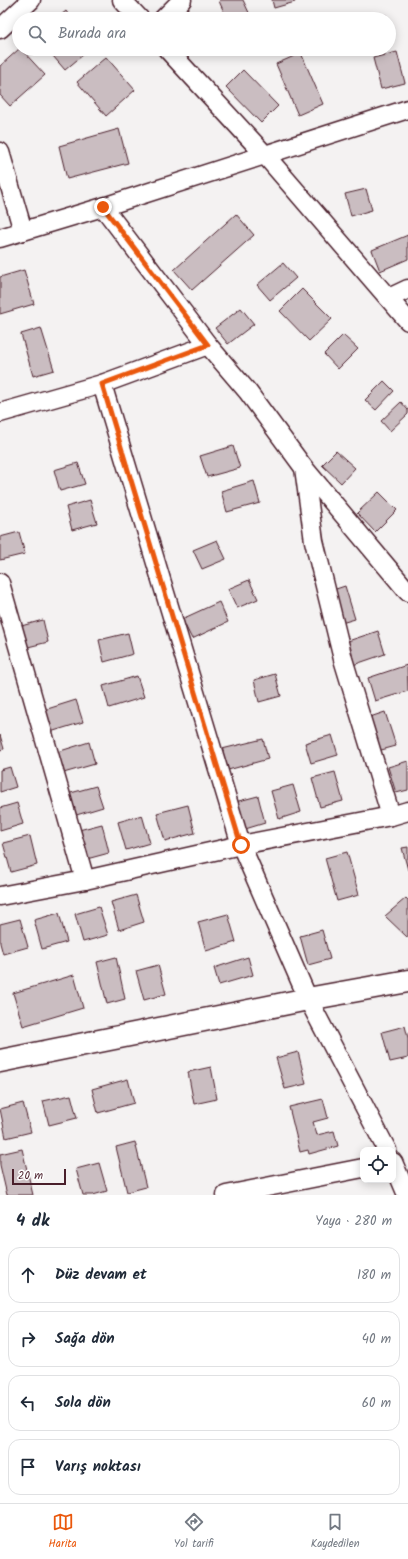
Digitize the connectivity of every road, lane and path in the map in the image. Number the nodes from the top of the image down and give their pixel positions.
1 (31, 0) edge
2 (122, 0) edge
3 (182, 0) edge
4 (18, 12) edge
5 (133, 12) edge
6 (170, 12) edge
7 (12, 18) edge
8 (0, 29) edge
9 (173, 56) edge
10 (408, 109) edge
11 (0, 152) edge
12 (265, 156) junction
13 (103, 207) junction
14 (23, 231) junction
15 (0, 238) edge
16 (408, 290) edge
17 (389, 298) junction
18 (408, 321) edge
19 (208, 345) junction
20 (102, 384) junction
21 (0, 413) edge
22 (304, 468) junction
23 (0, 582) edge
24 (408, 592) edge
25 (400, 813) edge
26 (241, 845) junction
27 (85, 880) junction
28 (0, 896) edge
29 (408, 981) edge
30 (308, 999) junction
31 (0, 1061) edge
32 (385, 1147) edge
33 (408, 1160) edge
34 (396, 1162) edge
35 (360, 1169) edge
36 (396, 1169) edge
37 (226, 1195) edge
38 (407, 1195) edge

1 - 4 street
2 - 5 street
3 - 6 street
7 - 8 street
9 - 12 street
10 - 12 street
11 - 14 street
12 - 13 street
12 - 17 street
13 - 14 street
13 - 19 street
14 - 15 street
16 - 17 street
17 - 18 street
19 - 20 street
19 - 22 street
20 - 21 street
20 - 26 street
22 - 24 street
22 - 25 street
23 - 27 street
25 - 26 street
26 - 27 street
26 - 30 street
27 - 28 street
29 - 30 street
30 - 31 street
30 - 32 street
33 - 34 street
35 - 37 street
36 - 38 street

